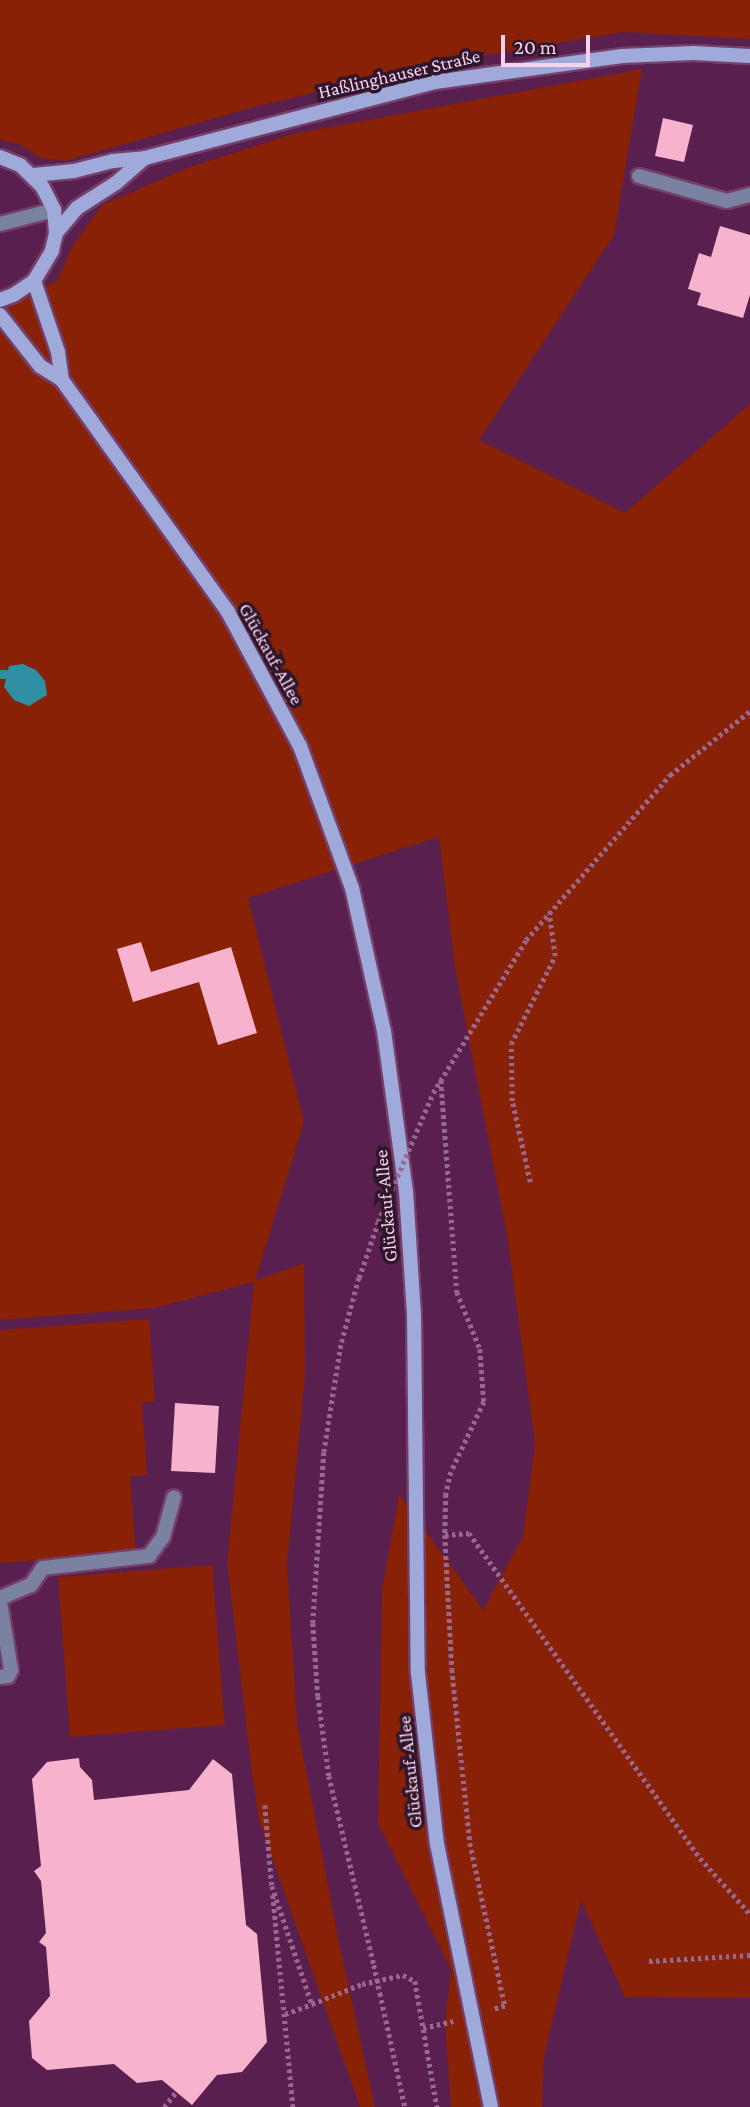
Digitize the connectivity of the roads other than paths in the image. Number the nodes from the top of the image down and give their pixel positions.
1 (750, 56) edge
2 (0, 157) edge
3 (145, 158) junction
4 (34, 175) junction
5 (639, 176) dead end
6 (750, 195) edge
7 (54, 210) junction
8 (0, 224) edge
9 (56, 233) junction
10 (34, 281) junction
11 (0, 300) edge
12 (0, 315) edge
13 (62, 380) junction
14 (174, 1497) dead end
15 (0, 1600) edge
16 (0, 1677) edge
17 (491, 2107) edge

1 - 3 main road, Haßlinghauser Straße
2 - 4 main road
3 - 4 main road, Haßlinghauser Straße
3 - 9 main road, Haßlinghauser Straße
4 - 7 main road
5 - 6 lane
7 - 8 lane
7 - 9 main road
9 - 10 main road
10 - 11 main road
10 - 13 main road, Glückauf-Allee
12 - 13 main road, Glückauf-Allee
13 - 17 main road, Glückauf-Allee
14 - 15 lane
15 - 16 lane

